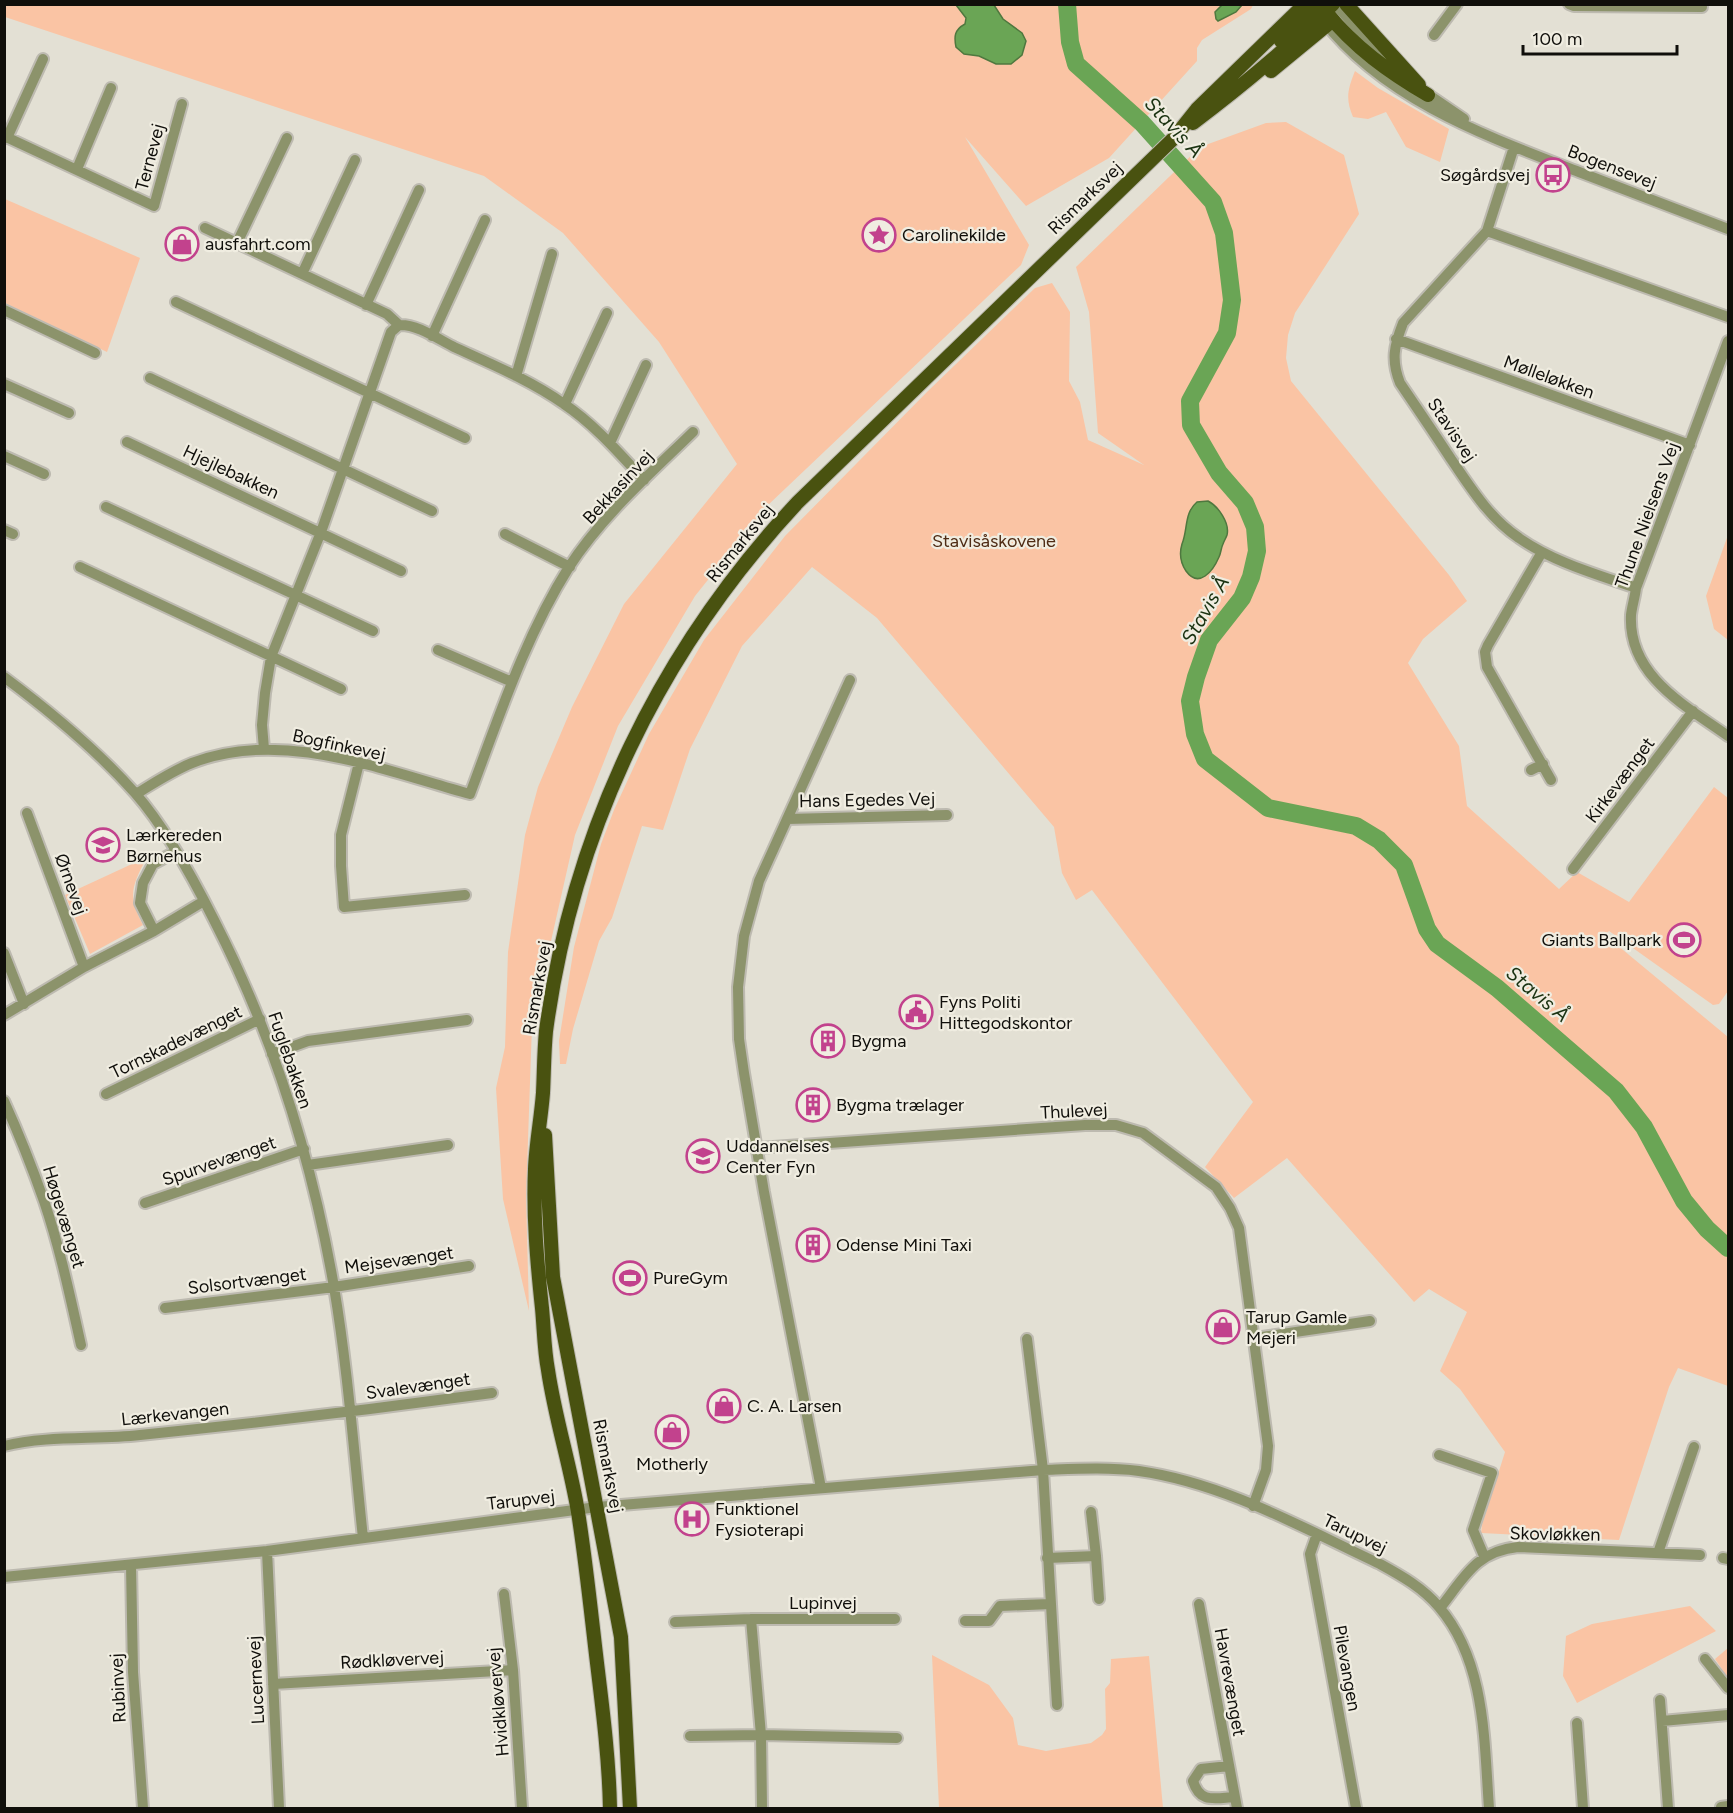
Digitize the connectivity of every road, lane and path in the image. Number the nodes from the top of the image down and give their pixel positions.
1 (1346, 4) edge
2 (1457, 4) edge
3 (1569, 4) edge
4 (1702, 7) dead end
5 (1317, 8) edge
6 (1434, 35) dead end
7 (43, 59) dead end
8 (111, 88) dead end
9 (1428, 95) junction
10 (182, 104) dead end
11 (1484, 133) junction
12 (6, 137) edge
13 (286, 138) dead end
14 (1173, 139) junction
15 (1514, 147) junction
16 (355, 160) dead end
17 (77, 170) junction
18 (418, 190) dead end
19 (485, 220) dead end
20 (205, 228) dead end
21 (1728, 229) edge
22 (1487, 231) junction
23 (237, 243) junction
24 (552, 254) dead end
25 (302, 274) junction
26 (176, 302) dead end
27 (366, 304) junction
28 (4, 310) edge
29 (607, 313) dead end
30 (1728, 317) edge
31 (399, 325) junction
32 (432, 336) junction
33 (1396, 339) junction
34 (1728, 341) edge
35 (95, 353) dead end
36 (646, 365) dead end
37 (516, 376) junction
38 (150, 378) dead end
39 (4, 384) edge
40 (369, 393) junction
41 (565, 404) junction
42 (69, 413) dead end
43 (693, 432) dead end
44 (465, 438) dead end
45 (127, 442) dead end
46 (610, 443) junction
47 (1690, 445) junction
48 (4, 456) edge
49 (343, 469) junction
50 (44, 474) dead end
51 (644, 480) junction
52 (106, 507) dead end
53 (432, 510) dead end
54 (321, 532) junction
55 (506, 534) dead end
56 (1542, 552) junction
57 (80, 567) dead end
58 (570, 567) junction
59 (401, 571) dead end
60 (1636, 588) junction
61 (296, 596) junction
62 (373, 631) dead end
63 (438, 650) dead end
64 (271, 657) junction
65 (4, 677) edge
66 (850, 680) dead end
67 (512, 682) junction
68 (340, 689) dead end
69 (1693, 711) junction
70 (1728, 736) edge
71 (264, 749) junction
72 (359, 763) junction
73 (1543, 764) junction
74 (1531, 770) dead end
75 (1551, 780) dead end
76 (136, 794) junction
77 (470, 794) joint
78 (27, 813) dead end
79 (947, 815) dead end
80 (787, 819) junction
81 (175, 852) junction
82 (1573, 869) dead end
83 (465, 895) dead end
84 (204, 901) junction
85 (154, 931) junction
86 (4, 953) edge
87 (84, 967) junction
88 (24, 1004) junction
89 (4, 1015) edge
90 (260, 1019) junction
91 (467, 1020) dead end
92 (272, 1054) junction
93 (106, 1094) dead end
94 (543, 1094) junction
95 (4, 1101) edge
96 (448, 1145) dead end
97 (757, 1148) junction
98 (304, 1149) junction
99 (308, 1165) junction
100 (145, 1203) dead end
101 (470, 1266) dead end
102 (334, 1287) junction
103 (165, 1308) dead end
104 (1370, 1321) dead end
105 (1255, 1338) junction
106 (1027, 1339) dead end
107 (81, 1345) dead end
108 (492, 1393) dead end
109 (350, 1413) junction
110 (4, 1446) edge
111 (1694, 1447) dead end
112 (1439, 1455) dead end
113 (1043, 1470) junction
114 (821, 1488) junction
115 (1253, 1506) junction
116 (597, 1507) junction
117 (578, 1510) junction
118 (1090, 1512) dead end
119 (1317, 1534) junction
120 (363, 1538) junction
121 (267, 1551) junction
122 (1658, 1553) junction
123 (1700, 1555) dead end
124 (1484, 1556) junction
125 (1096, 1557) junction
126 (1047, 1558) junction
127 (131, 1565) junction
128 (4, 1577) edge
129 (504, 1594) dead end
130 (1099, 1599) dead end
131 (1051, 1604) junction
132 (1199, 1604) dead end
133 (1440, 1608) junction
134 (752, 1619) junction
135 (895, 1619) dead end
136 (965, 1621) dead end
137 (675, 1622) dead end
138 (1705, 1659) dead end
139 (513, 1670) junction
140 (273, 1684) junction
141 (1728, 1688) edge
142 (1660, 1700) dead end
143 (1057, 1705) dead end
144 (1728, 1715) edge
145 (1662, 1721) junction
146 (1577, 1723) dead end
147 (761, 1735) junction
148 (690, 1736) dead end
149 (897, 1738) dead end
150 (1229, 1766) junction
151 (1236, 1803) edge
152 (143, 1809) edge
153 (279, 1809) edge
154 (522, 1809) edge
155 (610, 1809) edge
156 (630, 1809) edge
157 (762, 1809) edge
158 (1356, 1809) edge
159 (1489, 1809) edge
160 (1583, 1809) edge
161 (1668, 1809) edge

1 - 9 main road
2 - 6 street
3 - 4 street
5 - 9 main road
5 - 11 street, Bogensevej
5 - 14 main road, Rismarksvej
5 - 14 main road
7 - 12 street, Ternevej
8 - 17 street
9 - 11 street, Bogensevej
10 - 17 street, Ternevej
11 - 15 street, Bogensevej
12 - 17 street, Ternevej
13 - 23 street
14 - 94 main road, Rismarksvej
15 - 21 street, Bogensevej
15 - 22 street, Stavisvej
16 - 25 street
18 - 27 street
19 - 32 street
20 - 23 street
22 - 30 street
22 - 33 street, Stavisvej
23 - 25 street
24 - 37 street
25 - 27 street
26 - 40 street
27 - 31 street
28 - 35 street
29 - 41 street
31 - 32 street
31 - 40 street
32 - 37 street
33 - 47 street, Mølleløkken
33 - 56 street, Stavisvej
34 - 47 street, Thune Nielsens Vej
36 - 46 street
37 - 41 street
38 - 49 street
39 - 42 street
40 - 44 street
40 - 49 street
41 - 46 street
43 - 51 street, Bekkasinvej
45 - 54 street, Hjejlebakken
46 - 51 street
47 - 60 street, Thune Nielsens Vej
48 - 50 street
49 - 53 street
49 - 54 street
51 - 58 street, Bekkasinvej
52 - 61 street
54 - 59 street, Hjejlebakken
54 - 61 street
55 - 58 street
56 - 60 street, Stavisvej
56 - 73 street
57 - 64 street
58 - 67 street, Bekkasinvej
60 - 69 street, Thune Nielsens Vej
61 - 62 street
61 - 64 street
63 - 67 street
64 - 68 street
64 - 71 street
65 - 76 street, Fuglebakken
66 - 80 street, Hans Egedes Vej
67 - 77 street, Bekkasinvej
69 - 70 street, Thune Nielsens Vej
69 - 82 street, Kirkevænget
71 - 72 street, Bogfinkevej
71 - 76 street, Bogfinkevej
72 - 77 street, Bogfinkevej
72 - 83 street
73 - 74 street
73 - 75 street
76 - 81 street, Fuglebakken
78 - 87 street, Ørnevej
79 - 80 street, Hans Egedes Vej
80 - 97 street, Hans Egedes Vej
81 - 84 street, Fuglebakken
81 - 85 street
84 - 85 street
84 - 90 street, Fuglebakken
85 - 87 street
86 - 88 street
87 - 88 street
88 - 89 street
90 - 92 street, Fuglebakken
90 - 93 street, Tornskadevænget
91 - 92 street
92 - 98 street, Fuglebakken
94 - 116 main road, Rismarksvej
94 - 117 main road, Rismarksvej
95 - 107 street, Høgevænget
96 - 99 street
97 - 105 street, Thulevej
97 - 114 street, Hans Egedes Vej
98 - 99 street, Fuglebakken
98 - 100 street, Spurvevænget
99 - 102 street, Fuglebakken
101 - 102 street, Mejsevænget
102 - 103 street, Solsortvænget
102 - 109 street, Fuglebakken
104 - 105 street
105 - 115 street, Thulevej
106 - 113 street
108 - 109 street, Svalevænget
109 - 110 street, Lærkevangen
109 - 120 street, Fuglebakken
111 - 122 street
112 - 124 street
113 - 114 street, Tarupvej
113 - 115 street, Tarupvej
113 - 126 street
114 - 116 street, Tarupvej
115 - 119 street, Tarupvej
116 - 117 street, Tarupvej
116 - 156 main road, Rismarksvej
117 - 120 street, Tarupvej
117 - 155 main road, Rismarksvej
118 - 125 street
119 - 133 street, Tarupvej
119 - 158 street, Pilevangen
120 - 121 street, Tarupvej
121 - 127 street, Tarupvej
121 - 140 street, Lucernevej
122 - 123 street, Skovløkken
122 - 124 street, Skovløkken
124 - 133 street
125 - 126 street
125 - 130 street
126 - 131 street
127 - 128 street, Tarupvej
127 - 152 street, Rubinvej
129 - 139 street, Hvidkløvervej
131 - 136 street
131 - 143 street
132 - 150 street, Havrevænget
133 - 159 street, Tarupvej
134 - 135 street, Lupinvej
134 - 137 street, Lupinvej
134 - 147 street
138 - 141 street
139 - 140 street, Rødkløvervej
139 - 154 street, Hvidkløvervej
140 - 153 street, Lucernevej
142 - 145 street
144 - 145 street
145 - 161 street
146 - 160 street
147 - 148 street
147 - 149 street
147 - 157 street
150 - 151 street, Havrevænget
150 - 151 street, Havrevænget

